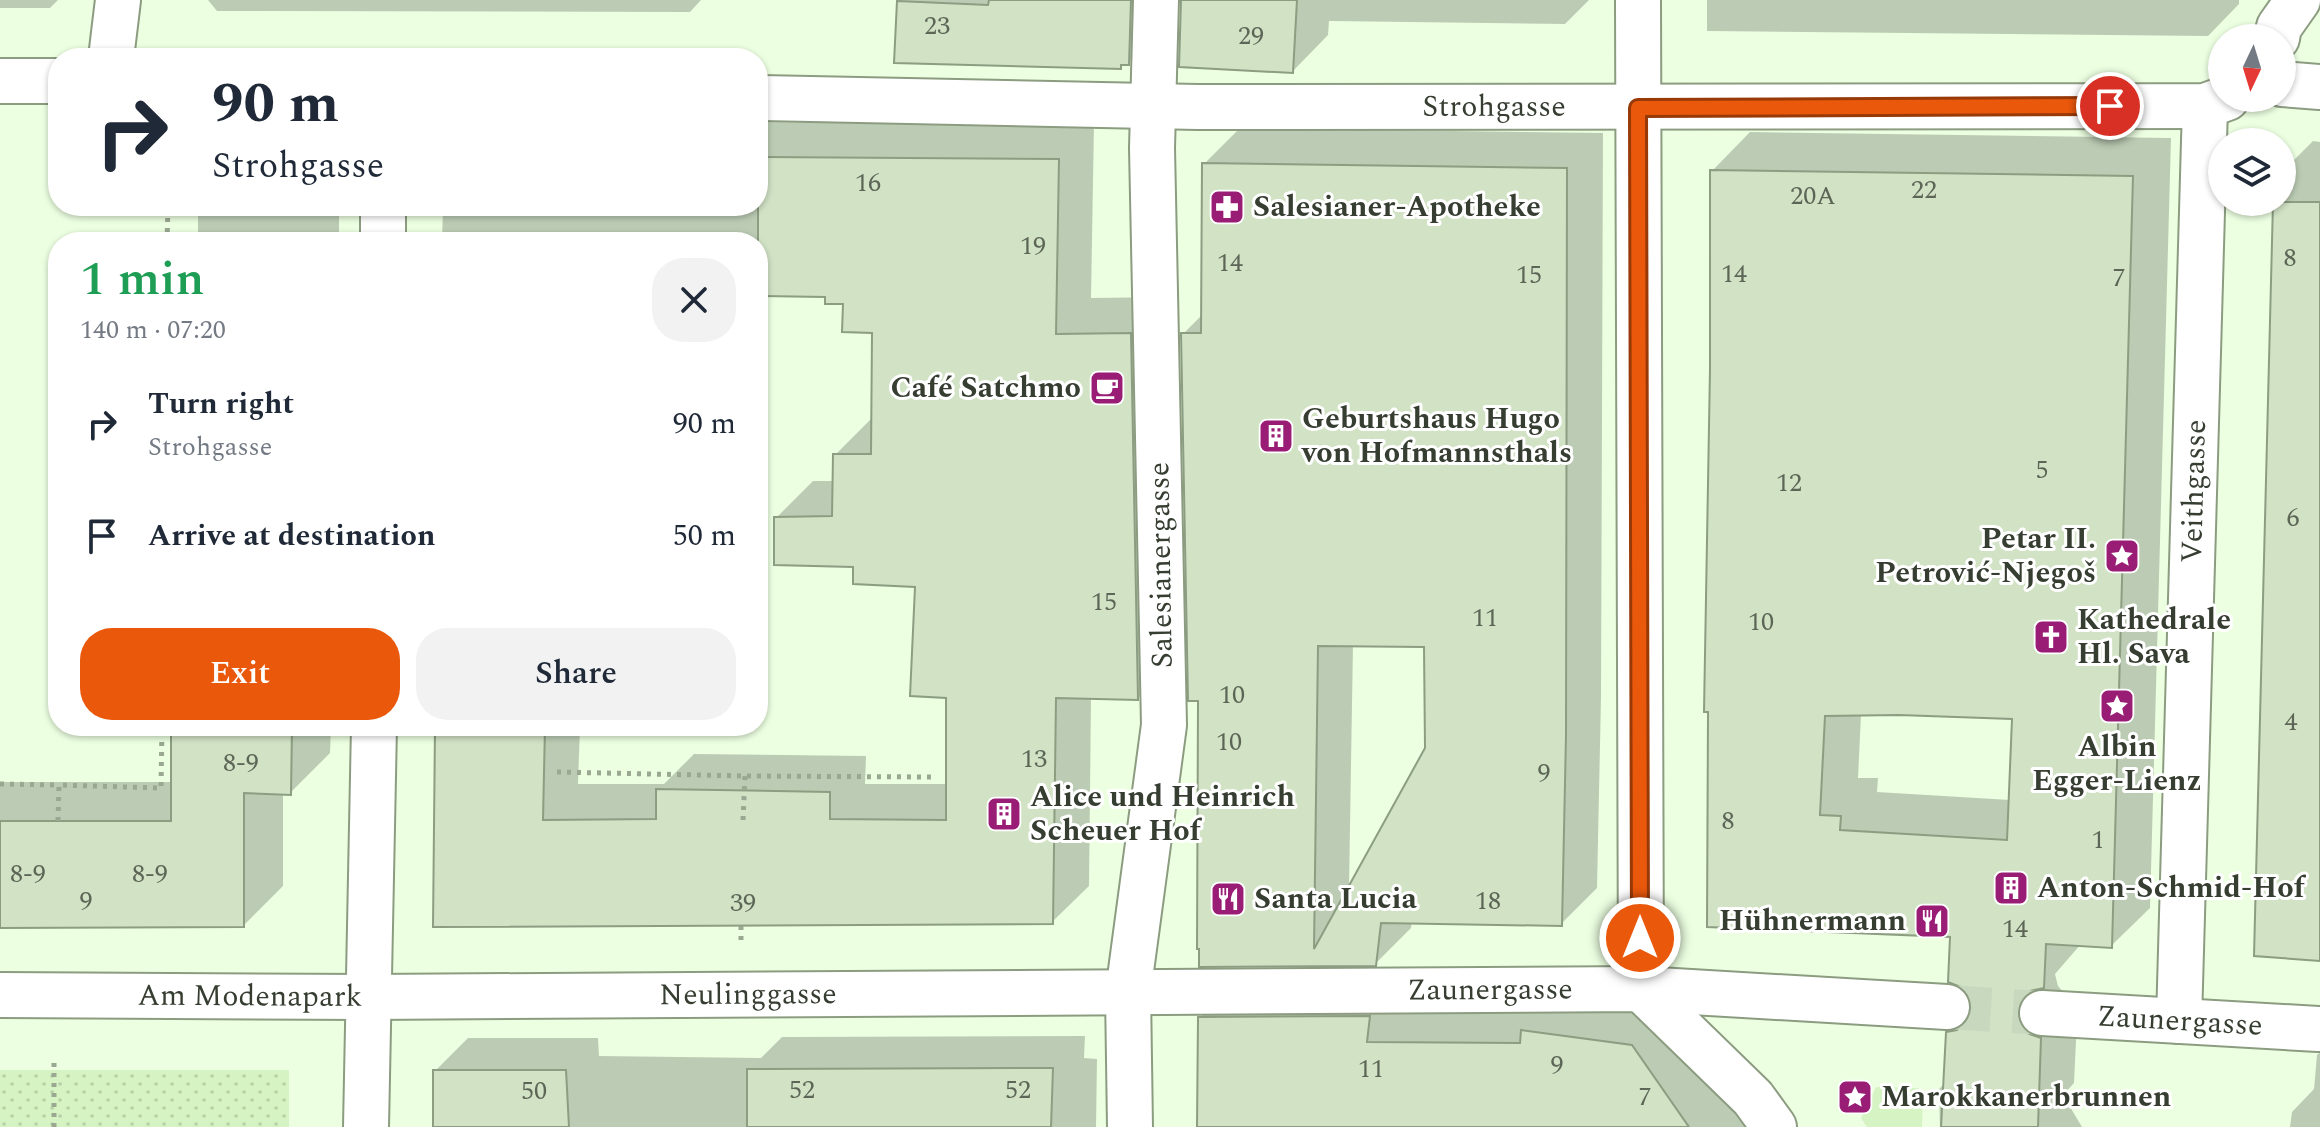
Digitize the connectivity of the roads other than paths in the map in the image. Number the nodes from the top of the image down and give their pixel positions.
1 (118, 0) edge
2 (1156, 0) edge
3 (1638, 0) edge
4 (2298, 0) edge
5 (2281, 24) edge
6 (112, 48) edge
7 (0, 81) edge
8 (48, 81) edge
9 (2296, 85) edge
10 (2320, 87) edge
11 (768, 98) edge
12 (2208, 102) edge
13 (1152, 106) junction
14 (1638, 108) junction
15 (2216, 112) edge
16 (374, 736) edge
17 (1641, 989) junction
18 (1128, 993) junction
19 (0, 995) edge
20 (369, 997) junction
21 (1947, 1007) tunnel mouth
22 (2042, 1013) tunnel mouth
23 (2179, 1021) junction
24 (2318, 1029) dead end
25 (366, 1127) edge
26 (1130, 1127) edge
27 (1774, 1127) edge

1 - 6 street
2 - 13 street, Salesianergasse
3 - 14 street
4 - 5 street
7 - 8 street
9 - 10 street
11 - 13 street, Strohgasse
12 - 14 street, Strohgasse
13 - 14 street, Strohgasse
13 - 18 street, Salesianergasse
14 - 17 street
15 - 23 street, Veithgasse
16 - 20 street
17 - 18 street, Zaunergasse
17 - 21 street, Zaunergasse
17 - 27 street
18 - 20 street, Neulinggasse
18 - 26 street, Salesianergasse
19 - 20 street, Am Modenapark
20 - 25 street, Am Modenapark
22 - 23 street, Zaunergasse
23 - 24 street, Zaunergasse

